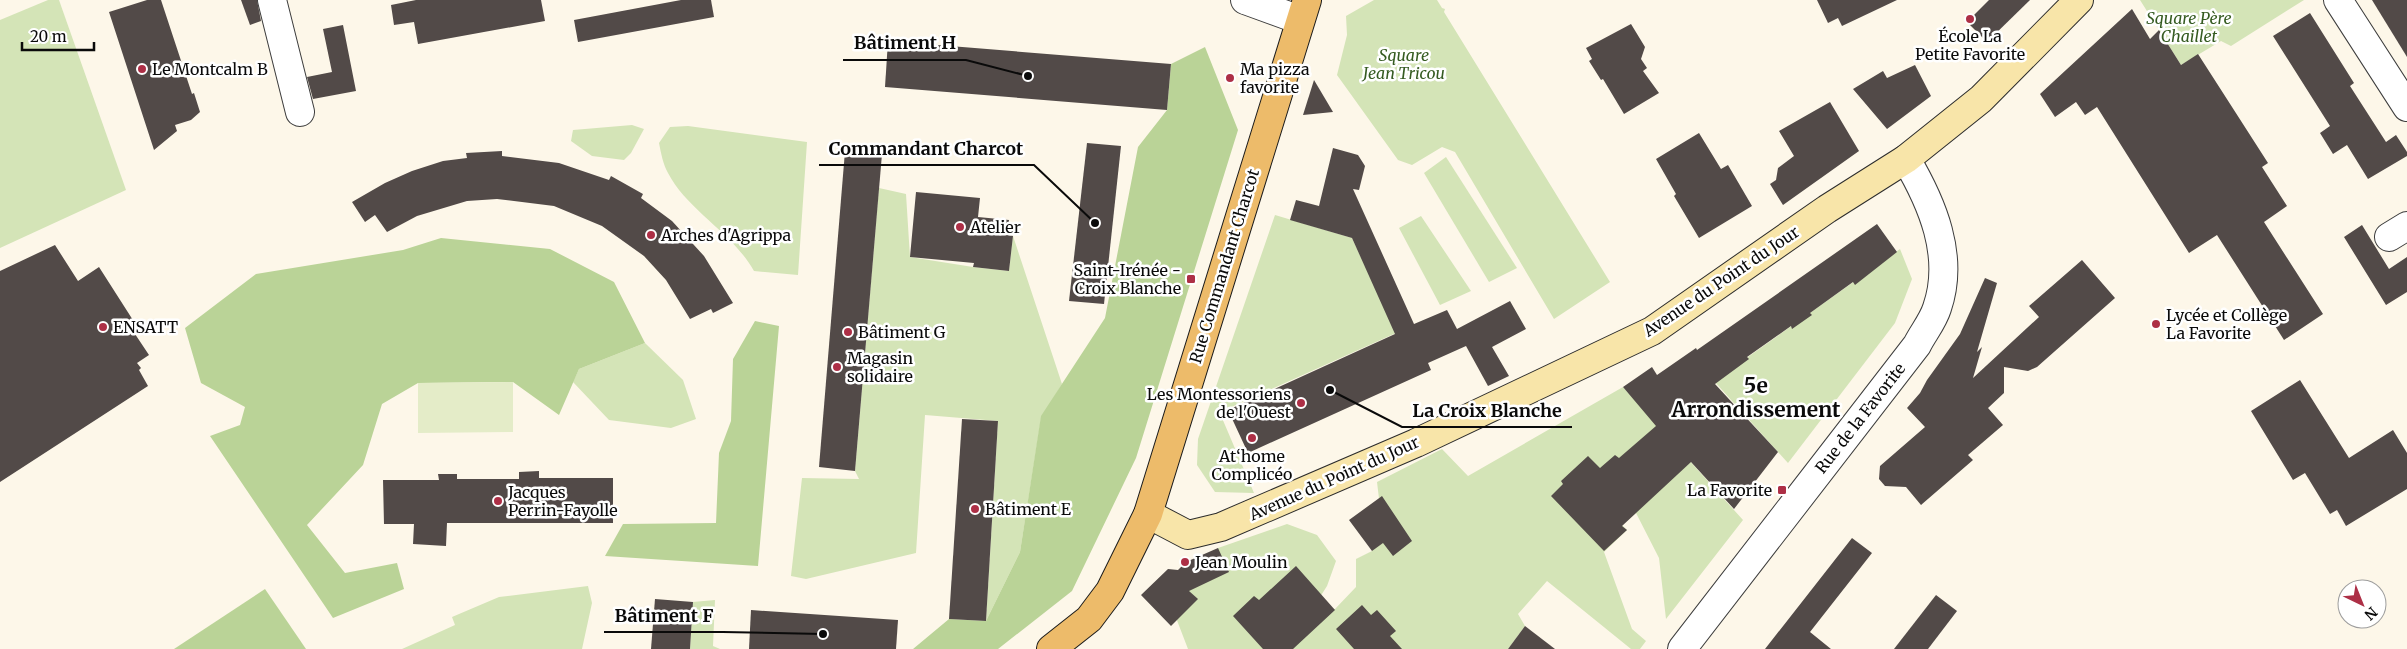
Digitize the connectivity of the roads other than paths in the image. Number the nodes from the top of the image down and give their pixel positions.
1 (272, 0) edge
2 (1245, 0) edge
3 (2079, 0) edge
4 (2338, 0) edge
5 (1304, 10) edge
6 (2407, 107) edge
7 (300, 112) dead end
8 (1906, 159) junction
9 (1148, 514) junction
10 (1051, 649) edge
11 (1682, 649) edge

1 - 7 street
2 - 5 street
3 - 8 main road, Avenue du Point du Jour
4 - 6 street
5 - 9 main road, Rue Commandant Charcot
8 - 9 main road, Avenue du Point du Jour
8 - 11 street, Rue de la Favorite
9 - 10 main road, Rue Commandant Charcot

